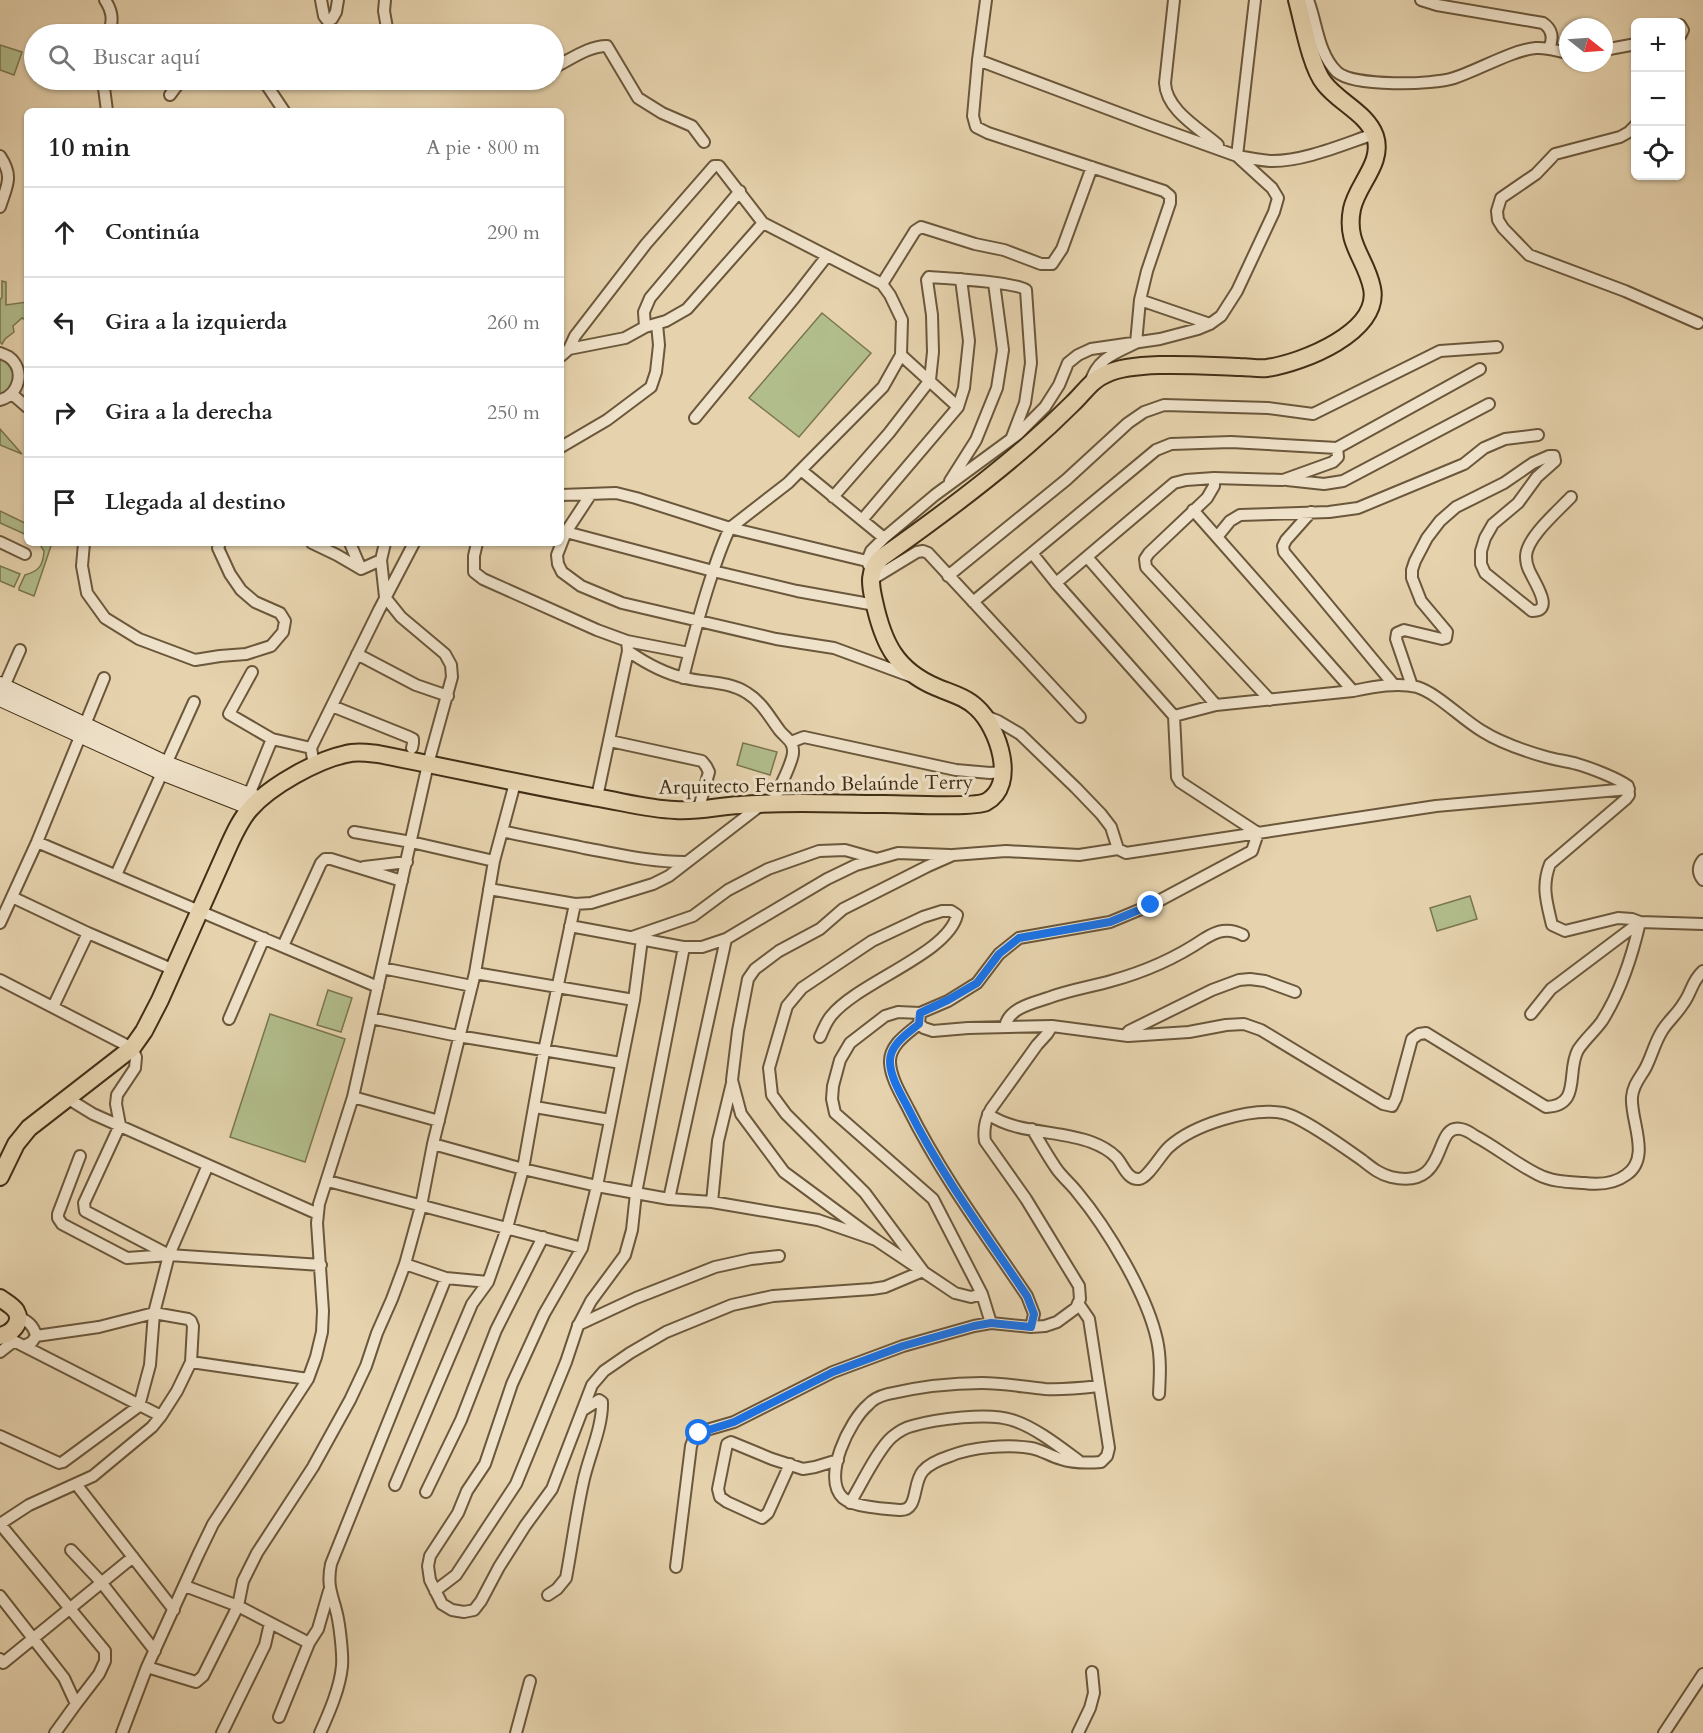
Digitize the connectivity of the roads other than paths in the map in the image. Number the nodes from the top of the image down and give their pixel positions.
1 (105, 0) edge
2 (321, 0) edge
3 (338, 0) edge
4 (385, 0) edge
5 (986, 0) edge
6 (1174, 0) edge
7 (1255, 0) edge
8 (1297, 0) edge
9 (1308, 0) edge
10 (1421, 0) edge
11 (111, 24) edge
12 (386, 24) edge
13 (1631, 45) edge
14 (1550, 48) junction
15 (1613, 48) edge
16 (1559, 50) edge
17 (978, 60) junction
18 (564, 61) edge
19 (105, 90) edge
20 (174, 90) edge
21 (270, 90) edge
22 (170, 95) dead end
23 (107, 108) edge
24 (282, 108) edge
25 (1634, 126) edge
26 (1374, 134) junction
27 (704, 142) dead end
28 (1218, 149) junction
29 (0, 156) edge
30 (1237, 156) junction
31 (1092, 167) junction
32 (740, 191) junction
33 (0, 207) edge
34 (763, 223) junction
35 (827, 256) junction
36 (961, 279) junction
37 (994, 283) junction
38 (882, 284) junction
39 (1140, 300) junction
40 (1698, 323) dead end
41 (657, 324) junction
42 (1210, 324) junction
43 (645, 327) junction
44 (1136, 343) junction
45 (1497, 347) dead end
46 (565, 352) edge
47 (0, 353) edge
48 (901, 355) junction
49 (1480, 369) dead end
50 (930, 380) junction
51 (1090, 384) junction
52 (12, 394) junction
53 (0, 400) edge
54 (24, 404) edge
55 (1489, 404) dead end
56 (958, 406) junction
57 (695, 418) dead end
58 (1538, 435) dead end
59 (1010, 440) junction
60 (564, 445) edge
61 (1337, 448) junction
62 (801, 470) junction
63 (1214, 478) junction
64 (1283, 480) junction
65 (947, 486) junction
66 (591, 494) junction
67 (564, 495) edge
68 (832, 496) junction
69 (1571, 497) dead end
70 (1193, 510) junction
71 (1311, 513) junction
72 (862, 520) junction
73 (730, 528) junction
74 (567, 532) junction
75 (1217, 537) junction
76 (884, 538) junction
77 (564, 539) edge
78 (0, 542) edge
79 (84, 546) edge
80 (219, 546) edge
81 (318, 546) edge
82 (351, 546) edge
83 (384, 546) edge
84 (412, 546) edge
85 (476, 546) edge
86 (561, 546) edge
87 (1032, 553) junction
88 (25, 554) dead end
89 (1087, 557) junction
90 (381, 560) junction
91 (361, 569) junction
92 (870, 570) junction
93 (713, 571) junction
94 (948, 576) junction
95 (1056, 583) junction
96 (385, 597) junction
97 (973, 602) junction
98 (875, 605) junction
99 (698, 621) junction
100 (628, 646) junction
101 (20, 650) dead end
102 (689, 653) junction
103 (357, 654) junction
104 (252, 672) dead end
105 (104, 678) dead end
106 (683, 678) junction
107 (919, 679) junction
108 (1394, 685) junction
109 (1412, 686) junction
110 (1, 691) edge
111 (1353, 691) junction
112 (448, 696) junction
113 (1270, 700) junction
114 (194, 702) dead end
115 (1216, 705) junction
116 (332, 706) junction
117 (985, 716) junction
118 (1174, 716) junction
119 (1080, 717) dead end
120 (83, 730) junction
121 (272, 739) junction
122 (610, 741) junction
123 (791, 742) junction
124 (412, 748) dead end
125 (313, 757) junction
126 (428, 764) junction
127 (164, 768) junction
128 (1003, 772) junction
129 (515, 783) junction
130 (1629, 789) junction
131 (597, 797) junction
132 (253, 801) junction
133 (767, 804) junction
134 (698, 811) junction
135 (502, 831) junction
136 (354, 832) dead end
137 (1258, 833) junction
138 (37, 842) junction
139 (411, 842) junction
140 (1118, 849) junction
141 (953, 855) junction
142 (877, 859) junction
143 (1703, 860) edge
144 (494, 861) junction
145 (407, 862) junction
146 (685, 862) junction
147 (358, 867) junction
148 (116, 875) junction
149 (1703, 880) edge
150 (402, 881) junction
151 (489, 889) junction
152 (12, 897) junction
153 (575, 904) junction
154 (199, 910) junction
155 (1640, 922) junction
156 (0, 923) edge
157 (1703, 924) edge
158 (570, 926) junction
159 (87, 933) junction
160 (1242, 935) dead end
161 (264, 938) junction
162 (637, 938) junction
163 (726, 939) junction
164 (283, 946) junction
165 (684, 947) junction
166 (382, 968) junction
167 (174, 970) junction
168 (1703, 971) edge
169 (475, 973) junction
170 (0, 980) edge
171 (472, 986) junction
172 (378, 987) junction
173 (557, 987) junction
174 (1295, 992) dead end
175 (634, 1000) junction
176 (53, 1007) junction
177 (1531, 1014) dead end
178 (371, 1018) junction
179 (229, 1019) dead end
180 (919, 1019) junction
181 (1052, 1026) junction
182 (1005, 1027) junction
183 (459, 1036) junction
184 (1126, 1036) junction
185 (820, 1037) dead end
186 (132, 1047) junction
187 (544, 1051) junction
188 (621, 1063) junction
189 (732, 1080) junction
190 (353, 1097) junction
191 (67, 1098) junction
192 (535, 1107) junction
193 (988, 1114) junction
194 (610, 1120) junction
195 (439, 1121) junction
196 (120, 1125) junction
197 (1032, 1129) junction
198 (433, 1144) junction
199 (80, 1156) dead end
200 (208, 1165) junction
201 (523, 1168) junction
202 (0, 1177) edge
203 (328, 1181) junction
204 (597, 1186) junction
205 (636, 1193) junction
206 (669, 1199) junction
207 (712, 1202) junction
208 (421, 1206) junction
209 (318, 1214) junction
210 (507, 1228) junction
211 (543, 1237) junction
212 (876, 1240) junction
213 (582, 1248) junction
214 (170, 1255) junction
215 (779, 1256) dead end
216 (405, 1264) junction
217 (321, 1265) junction
218 (923, 1271) junction
219 (446, 1278) junction
220 (488, 1282) junction
221 (982, 1294) junction
222 (0, 1298) edge
223 (1078, 1303) junction
224 (154, 1313) junction
225 (991, 1323) junction
226 (578, 1326) junction
227 (1031, 1327) junction
228 (11, 1336) edge
229 (36, 1336) junction
230 (191, 1362) junction
231 (308, 1379) junction
232 (1100, 1386) junction
233 (1159, 1394) dead end
234 (139, 1406) junction
235 (583, 1410) junction
236 (161, 1416) junction
237 (0, 1436) edge
238 (838, 1460) junction
239 (1082, 1463) junction
240 (790, 1464) junction
241 (75, 1484) junction
242 (396, 1485) dead end
243 (426, 1492) dead end
244 (850, 1503) junction
245 (0, 1524) edge
246 (71, 1550) dead end
247 (133, 1557) junction
248 (676, 1567) dead end
249 (101, 1582) junction
250 (185, 1586) junction
251 (329, 1590) junction
252 (435, 1590) junction
253 (548, 1595) dead end
254 (0, 1596) edge
255 (238, 1606) junction
256 (70, 1607) junction
257 (174, 1610) junction
258 (270, 1623) junction
259 (34, 1637) junction
260 (309, 1643) junction
261 (155, 1651) junction
262 (1, 1662) edge
263 (147, 1667) junction
264 (1092, 1672) dead end
265 (1703, 1674) edge
266 (530, 1681) dead end
267 (76, 1704) junction
268 (279, 1717) dead end
269 (1665, 1732) edge
270 (55, 1733) edge
271 (122, 1733) edge
272 (222, 1733) edge
273 (320, 1733) edge
274 (516, 1733) edge
275 (1078, 1733) edge

1 - 11 street
2 - 3 street
4 - 12 street
5 - 17 street
6 - 28 street
7 - 30 street
8 - 26 main road
9 - 14 street
10 - 14 street
13 - 15 street
14 - 16 street
17 - 28 street
17 - 31 street
18 - 27 street
19 - 23 street
20 - 22 street
21 - 24 street
25 - 40 street
26 - 30 street
26 - 51 main road
28 - 30 street
29 - 33 street
30 - 42 street
31 - 38 street
31 - 39 street
32 - 34 street
32 - 43 street
32 - 46 street
34 - 35 street
34 - 41 street
35 - 38 street
35 - 57 street
36 - 37 street
36 - 50 street
36 - 56 street
37 - 59 street
37 - 65 street
38 - 48 street
39 - 42 street
39 - 44 street
41 - 43 street
41 - 60 street
42 - 44 street
43 - 46 street
44 - 51 street
44 - 59 street
45 - 94 street
47 - 52 street
48 - 50 street
48 - 62 street
49 - 61 street
50 - 56 street
50 - 68 street
51 - 92 main road
52 - 53 street
52 - 54 street
55 - 64 street
56 - 72 street
58 - 71 street
59 - 65 street
61 - 64 street
61 - 87 street
62 - 68 street
62 - 73 street
63 - 64 street
63 - 70 street
63 - 89 street
65 - 76 street
66 - 67 street
66 - 73 street
66 - 74 street
68 - 72 street
69 - 109 street
70 - 75 street
70 - 113 street
71 - 75 street
71 - 108 street
72 - 76 street
73 - 92 street
73 - 93 street
74 - 77 street
74 - 93 street
75 - 111 street
76 - 92 street
78 - 88 street
79 - 80 street
81 - 91 street
82 - 91 street
83 - 90 street
84 - 96 street
85 - 100 street
86 - 99 street
87 - 95 street
87 - 97 street
89 - 95 street
89 - 115 street
90 - 91 street
90 - 96 street
92 - 94 street
92 - 98 main road
93 - 98 street
93 - 99 street
94 - 97 street
95 - 118 street
96 - 103 street
96 - 112 street
97 - 119 street
98 - 107 main road
99 - 102 street
99 - 107 street
100 - 102 street
100 - 106 street
100 - 122 street
101 - 110 street
102 - 106 street
103 - 112 street
103 - 116 street
104 - 121 street
105 - 120 street
106 - 123 street
107 - 117 main road
108 - 109 street
108 - 111 street
109 - 130 street
110 - 120 street
111 - 113 street
112 - 126 street
113 - 115 street
114 - 127 street
115 - 118 street
116 - 124 street
116 - 125 street
117 - 128 main road
117 - 140 street
118 - 137 street
120 - 127 street
120 - 138 street
121 - 125 street
121 - 132 street
122 - 131 street
122 - 134 street
123 - 128 street
123 - 133 street
125 - 126 main road, Arquitecto Fernando Belaúnde Terry
125 - 132 main road, Arquitecto Fernando Belaúnde Terry
126 - 129 main road, Arquitecto Fernando Belaúnde Terry
126 - 139 street
127 - 132 street
127 - 148 street
128 - 133 main road, Arquitecto Fernando Belaúnde Terry
129 - 131 main road, Arquitecto Fernando Belaúnde Terry
129 - 135 street
130 - 137 street
130 - 155 street
131 - 134 main road, Arquitecto Fernando Belaúnde Terry
132 - 154 main road, Arquitecto Fernando Belaúnde Terry
133 - 134 main road, Arquitecto Fernando Belaúnde Terry
133 - 146 street
135 - 144 street
135 - 146 street
136 - 139 street
137 - 140 street
137 - 180 street
138 - 148 street
138 - 152 street
139 - 144 street
139 - 145 street
140 - 141 street
141 - 142 street
141 - 189 street
142 - 162 street
142 - 163 street
143 - 149 street
144 - 151 street
145 - 147 street
145 - 150 street
146 - 153 street
147 - 150 street
147 - 164 street
148 - 154 street
150 - 166 street
151 - 153 street
151 - 169 street
152 - 156 street
152 - 159 street
153 - 158 street
154 - 161 street
154 - 167 main road, Arquitecto Fernando Belaúnde Terry
155 - 157 street
155 - 177 street
155 - 184 street
158 - 162 street
158 - 173 street
159 - 167 street
159 - 176 street
160 - 182 street
161 - 164 street
161 - 179 street
162 - 165 street
162 - 175 street
163 - 165 street
163 - 206 street
164 - 172 street
165 - 205 street
166 - 171 street
166 - 172 street
167 - 186 main road, Arquitecto Fernando Belaúnde Terry
168 - 197 street
169 - 171 street
169 - 173 street
170 - 176 street
171 - 183 street
172 - 178 street
173 - 175 street
173 - 187 street
174 - 184 street
175 - 188 street
176 - 186 street
178 - 183 street
178 - 190 street
180 - 182 street
180 - 221 street
180 - 227 street
181 - 182 street
181 - 184 street
181 - 193 street
183 - 187 street
183 - 195 street
185 - 218 street
186 - 191 main road, Arquitecto Fernando Belaúnde Terry
186 - 196 street
187 - 188 street
187 - 192 street
188 - 194 street
189 - 207 street
189 - 212 street
190 - 195 street
190 - 203 street
191 - 196 street
191 - 202 main road, Arquitecto Fernando Belaúnde Terry
192 - 194 street
192 - 201 street
193 - 197 street
193 - 223 street
194 - 204 street
195 - 198 street
196 - 200 street
196 - 214 street
197 - 233 street
198 - 201 street
198 - 208 street
199 - 214 street
200 - 209 street
200 - 214 street
201 - 204 street
201 - 210 street
203 - 208 street
203 - 209 street
204 - 205 street
204 - 213 street
205 - 206 street
205 - 226 street
206 - 207 street
207 - 212 street
208 - 210 street
208 - 216 street
209 - 217 street
210 - 211 street
210 - 220 street
211 - 213 street
211 - 243 street
212 - 218 street
213 - 252 street
214 - 217 street
214 - 224 street
215 - 226 street
216 - 219 street
216 - 255 street
217 - 231 street
218 - 221 street
218 - 235 street
219 - 220 street
219 - 251 street
220 - 242 street
221 - 225 street
222 - 228 main road
223 - 227 street
223 - 232 street
224 - 229 street
224 - 230 street
224 - 234 street
225 - 227 street
225 - 248 street
226 - 252 street
228 - 229 street
228 - 229 street
228 - 234 street
230 - 231 street
230 - 236 street
231 - 250 street
232 - 238 street
232 - 239 street
234 - 236 street
234 - 237 street
235 - 252 street
235 - 253 street
236 - 241 street
238 - 240 street
238 - 244 street
239 - 244 street
239 - 244 street
240 - 240 street
241 - 245 street
241 - 247 street
245 - 256 street
246 - 249 street
247 - 249 street
247 - 257 street
249 - 256 street
249 - 261 street
250 - 255 street
250 - 257 street
251 - 260 street
251 - 273 street
254 - 259 street
255 - 258 street
255 - 263 street
256 - 259 street
256 - 267 street
257 - 261 street
258 - 260 street
258 - 272 street
259 - 262 street
259 - 267 street
260 - 268 street
261 - 263 street
263 - 271 street
264 - 275 street
265 - 269 street
266 - 274 street
267 - 270 street

